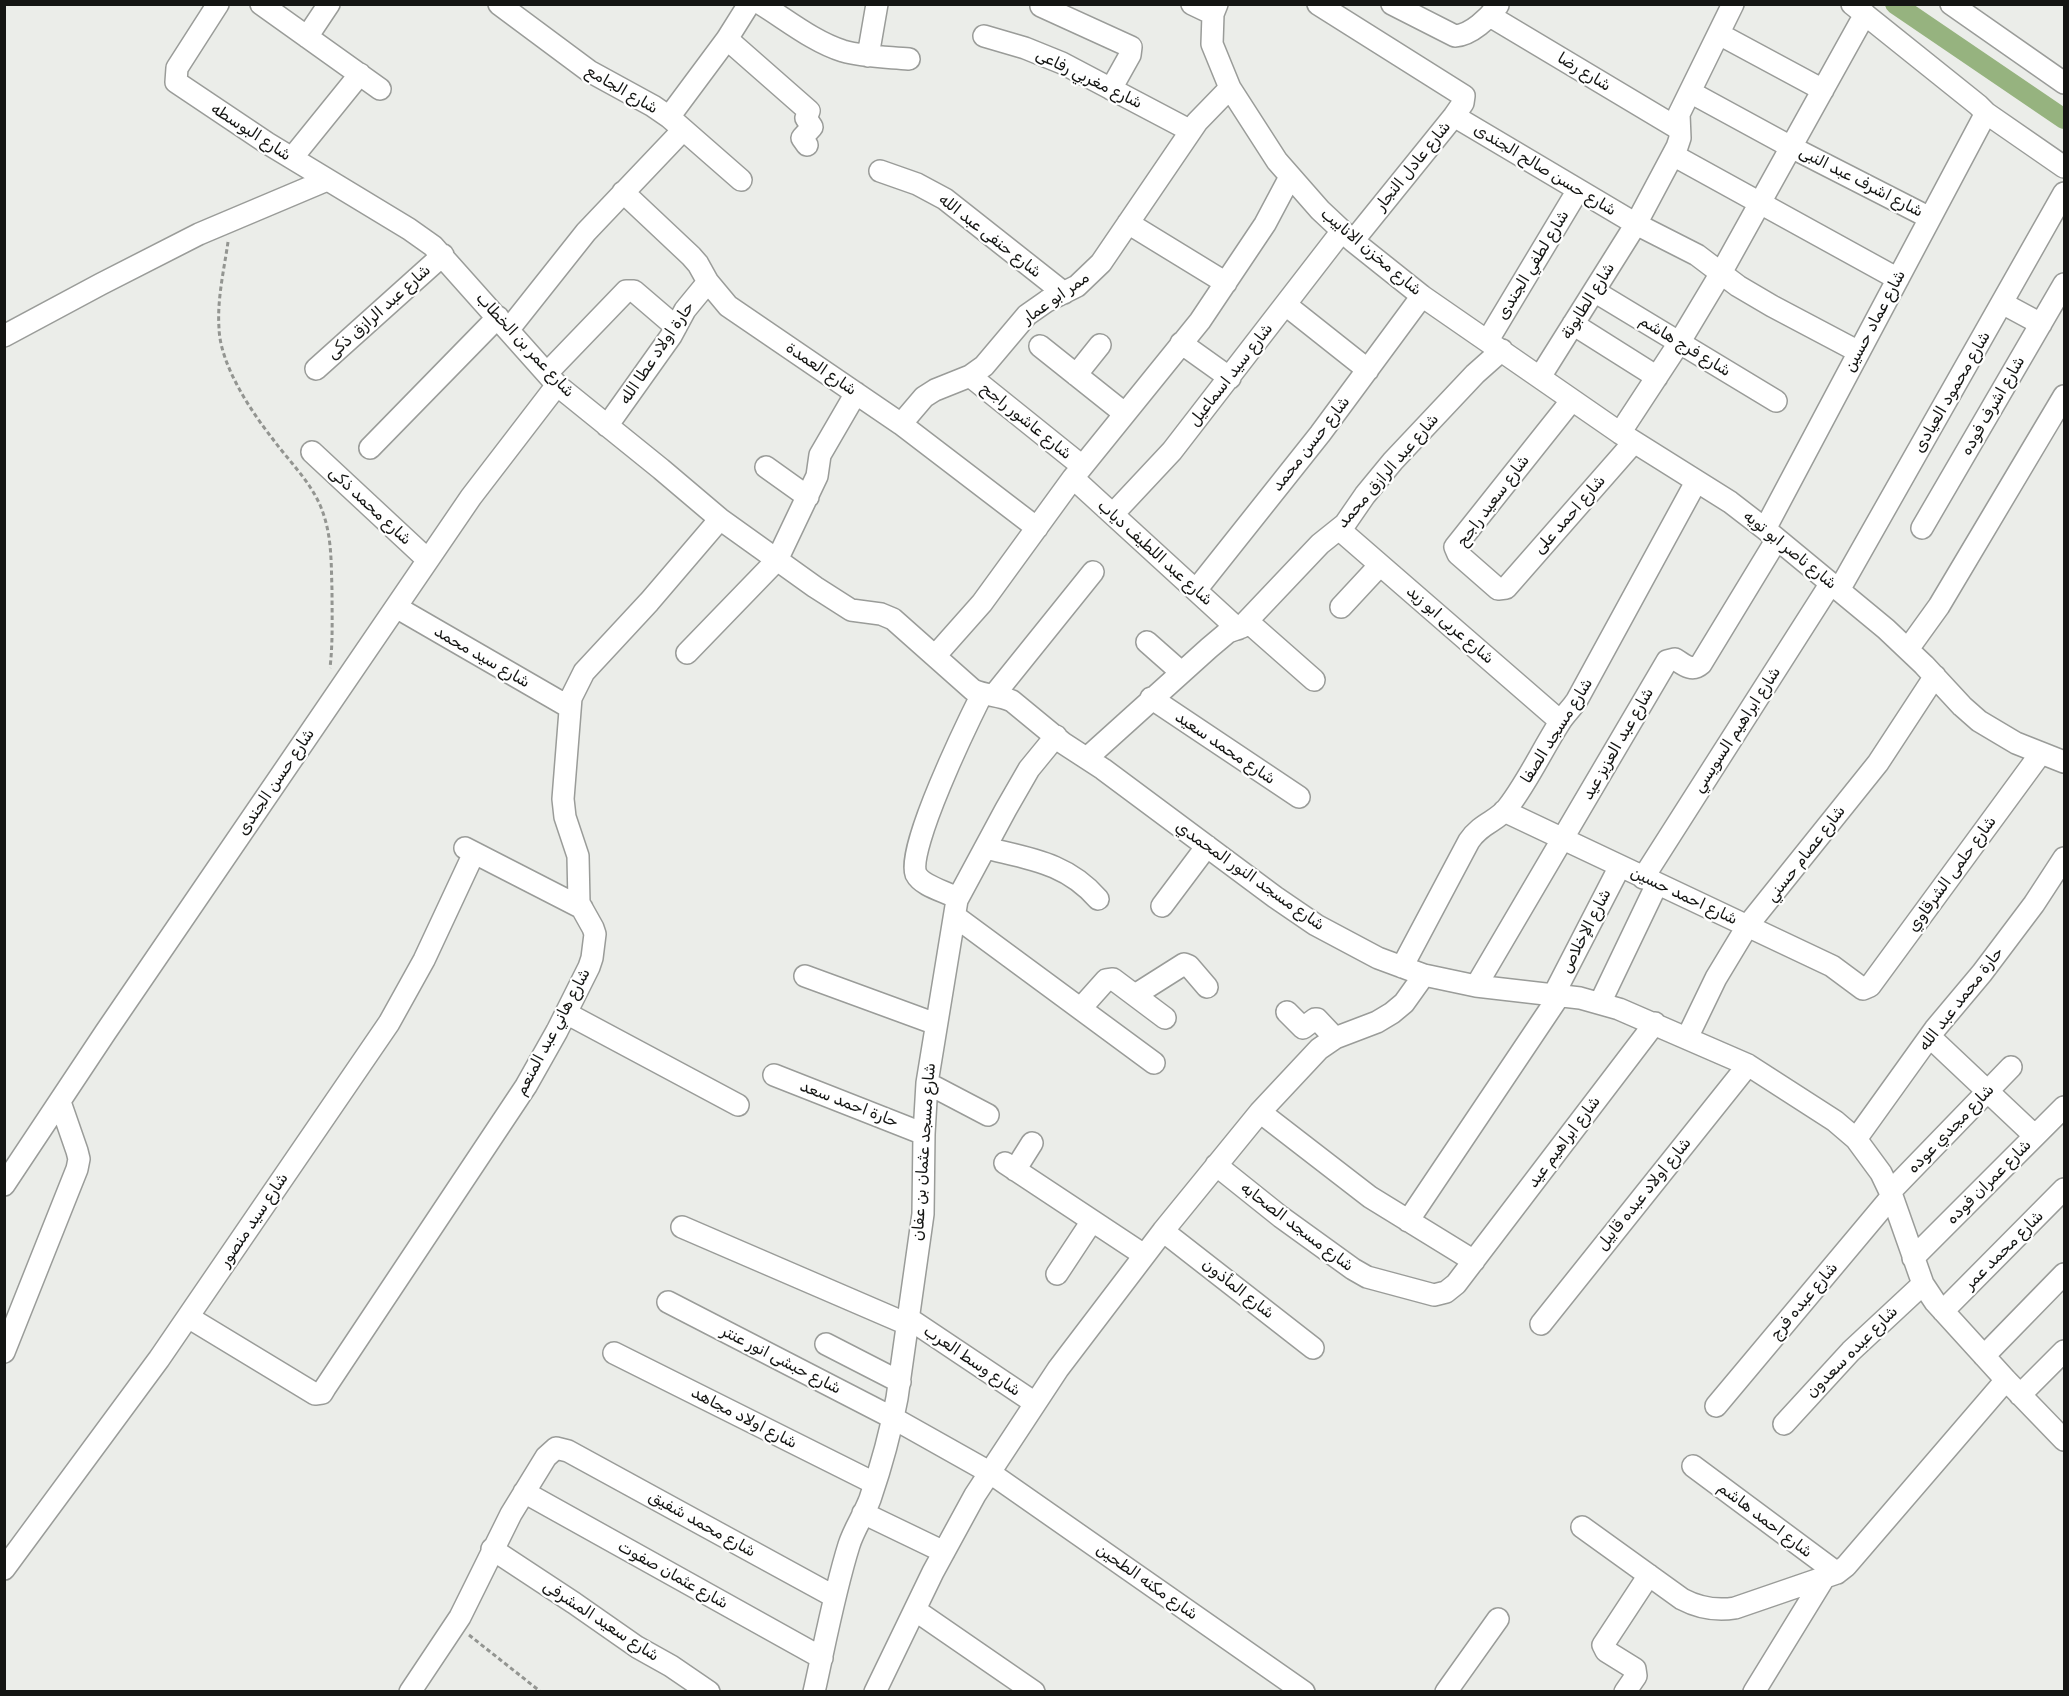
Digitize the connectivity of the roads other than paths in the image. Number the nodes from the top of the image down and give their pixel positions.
1 (218, 4) edge
2 (261, 4) edge
3 (329, 4) edge
4 (499, 4) edge
5 (749, 4) edge
6 (761, 4) edge
7 (877, 4) edge
8 (1192, 4) edge
9 (1318, 4) edge
10 (1392, 4) edge
11 (1733, 4) edge
12 (1952, 4) edge
13 (1041, 6) edge
14 (1215, 9) edge
15 (1858, 9) edge
16 (1494, 10) edge
17 (1719, 34) junction
18 (984, 36) dead end
19 (307, 37) junction
20 (727, 39) junction
21 (868, 56) junction
22 (909, 59) dead end
23 (360, 74) junction
24 (2064, 83) edge
25 (1112, 88) junction
26 (1230, 88) junction
27 (380, 89) dead end
28 (1823, 90) junction
29 (1690, 92) junction
30 (1986, 113) junction
31 (1454, 116) junction
32 (676, 124) junction
33 (1679, 129) junction
34 (1191, 131) junction
35 (807, 145) dead end
36 (1791, 147) junction
37 (1673, 155) junction
38 (292, 158) junction
39 (2064, 167) edge
40 (880, 171) dead end
41 (1290, 177) junction
42 (327, 180) junction
43 (741, 180) dead end
44 (1578, 190) junction
45 (623, 192) junction
46 (2064, 193) edge
47 (1760, 204) junction
48 (1930, 218) junction
49 (1128, 223) junction
50 (1636, 224) junction
51 (1347, 236) junction
52 (443, 255) junction
53 (1721, 273) junction
54 (1898, 279) junction
55 (708, 282) junction
56 (1226, 283) junction
57 (2064, 284) edge
58 (1594, 291) junction
59 (1064, 293) junction
60 (1422, 296) junction
61 (2002, 303) junction
62 (1286, 305) junction
63 (503, 323) junction
64 (1573, 324) junction
65 (2041, 324) junction
66 (676, 327) junction
67 (4, 336) edge
68 (1181, 343) junction
69 (1679, 343) junction
70 (1100, 345) dead end
71 (1495, 345) junction
72 (1040, 346) dead end
73 (1859, 352) junction
74 (316, 369) dead end
75 (1368, 370) junction
76 (1076, 375) junction
77 (970, 376) junction
78 (1540, 377) junction
79 (1657, 377) junction
80 (1230, 378) junction
81 (552, 379) junction
82 (856, 393) junction
83 (2064, 396) edge
84 (1572, 400) junction
85 (1776, 401) dead end
86 (1124, 413) junction
87 (901, 424) junction
88 (607, 426) junction
89 (1627, 438) junction
90 (370, 448) dead end
91 (312, 452) dead end
92 (766, 467) dead end
93 (1077, 472) junction
94 (1696, 482) junction
95 (808, 497) junction
96 (1113, 514) junction
97 (720, 519) junction
98 (1037, 528) junction
99 (1922, 528) dead end
100 (1340, 530) junction
101 (1771, 534) junction
102 (428, 560) junction
103 (777, 560) junction
104 (1380, 565) junction
105 (1093, 572) dead end
106 (1835, 587) junction
107 (1506, 588) joint
108 (1196, 590) junction
109 (1341, 606) dead end
110 (396, 607) junction
111 (1243, 625) junction
112 (1147, 642) dead end
113 (1908, 649) junction
114 (687, 653) dead end
115 (935, 656) junction
116 (1181, 672) junction
117 (1935, 676) junction
118 (1314, 680) dead end
119 (988, 694) junction
120 (1151, 699) junction
121 (569, 707) junction
122 (1560, 721) junction
123 (1056, 736) junction
124 (2041, 753) junction
125 (1087, 758) junction
126 (2064, 762) edge
127 (1299, 797) dead end
128 (1504, 812) junction
129 (1563, 839) junction
130 (1208, 846) junction
131 (986, 848) junction
132 (2064, 858) edge
133 (1620, 866) junction
134 (1650, 881) junction
135 (1098, 899) dead end
136 (1162, 906) dead end
137 (582, 908) junction
138 (957, 909) junction
139 (1748, 926) junction
140 (1402, 967) junction
141 (1424, 975) junction
142 (805, 976) dead end
143 (1476, 986) junction
144 (1207, 987) dead end
145 (1860, 987) joint
146 (1135, 994) junction
147 (1556, 996) junction
148 (1600, 1003) junction
149 (1081, 1008) junction
150 (1287, 1012) dead end
151 (566, 1013) junction
152 (1165, 1018) dead end
153 (1654, 1023) junction
154 (936, 1024) junction
155 (1930, 1037) junction
156 (1335, 1038) junction
157 (1687, 1038) junction
158 (1154, 1063) dead end
159 (1748, 1065) junction
160 (2011, 1067) dead end
161 (774, 1075) dead end
162 (927, 1083) junction
163 (1987, 1091) junction
164 (60, 1102) junction
165 (738, 1105) dead end
166 (2064, 1107) edge
167 (1260, 1112) junction
168 (988, 1115) dead end
169 (924, 1134) junction
170 (2035, 1136) junction
171 (1856, 1139) junction
172 (1032, 1143) dead end
173 (1216, 1165) junction
174 (4, 1185) edge
175 (2064, 1189) edge
176 (1891, 1194) junction
177 (1092, 1221) junction
178 (1408, 1221) junction
179 (682, 1227) dead end
180 (1163, 1231) junction
181 (1144, 1255) junction
182 (1913, 1258) junction
183 (1474, 1261) junction
184 (1057, 1274) dead end
185 (2064, 1274) edge
186 (1923, 1284) junction
187 (668, 1302) dead end
188 (1943, 1311) junction
189 (188, 1317) junction
190 (908, 1321) junction
191 (1541, 1324) dead end
192 (825, 1344) dead end
193 (1313, 1348) dead end
194 (2064, 1351) edge
195 (4, 1352) edge
196 (614, 1353) dead end
197 (1984, 1356) junction
198 (900, 1382) junction
199 (2013, 1388) junction
200 (1035, 1403) junction
201 (1716, 1406) dead end
202 (893, 1418) junction
203 (1784, 1424) dead end
204 (2064, 1440) edge
205 (1693, 1466) dead end
206 (989, 1472) junction
207 (874, 1483) junction
208 (524, 1492) junction
209 (863, 1513) junction
210 (1582, 1527) dead end
211 (492, 1549) junction
212 (944, 1552) junction
213 (4, 1569) edge
214 (1649, 1575) junction
215 (1830, 1575) junction
216 (835, 1597) junction
217 (915, 1610) junction
218 (1498, 1619) dead end
219 (822, 1658) junction
220 (410, 1692) edge
221 (709, 1692) edge
222 (814, 1692) edge
223 (874, 1692) edge
224 (1034, 1692) edge
225 (1305, 1692) edge
226 (1446, 1692) edge
227 (1625, 1692) edge
228 (1754, 1692) edge

1 - 38 street, شارع البوسطه
2 - 19 street
3 - 19 street
4 - 32 street, شارع الجامع
5 - 20 street
6 - 21 street
7 - 21 street
8 - 14 street
9 - 31 street, شارع عادل النجار
10 - 16 street
11 - 17 street, شارع الطابونة
12 - 24 street
13 - 25 street
14 - 26 street, شارع مخزن الانابيب
15 - 28 street, شارع احمد على
15 - 30 street
16 - 33 street, شارع رضا
17 - 28 street
17 - 29 street, شارع الطابونة
18 - 25 street, شارع مغربي رفاعى
19 - 23 street
20 - 32 street
20 - 35 street
21 - 22 street
23 - 27 street
23 - 38 street
25 - 34 street, شارع مغربي رفاعى
26 - 34 street, ممر ابو عمار
26 - 41 street, شارع مخزن الانابيب
28 - 36 street, شارع احمد على
29 - 33 street, شارع الطابونة
29 - 36 street, شارع اشرف عبد النبى
30 - 39 street
30 - 48 street, شارع عماد حسين
31 - 44 street, شارع حسن صالح الجندى
31 - 51 street, شارع عادل النجار
32 - 43 street, شارع الجامع
32 - 45 street
33 - 37 street, شارع الطابونة
34 - 49 street, ممر ابو عمار
36 - 47 street, شارع احمد على
36 - 48 street, شارع اشرف عبد النبى
37 - 47 street
37 - 50 street, شارع الطابونة
38 - 42 street, شارع البوسطه
40 - 59 street, شارع حنفى عبد الله
41 - 51 street, شارع مخزن الانابيب
41 - 56 street
42 - 52 street, شارع عمر بن الخطاب
42 - 67 street
44 - 50 street, شارع حسن صالح الجندى
44 - 71 street, شارع لطفي الجندى
45 - 55 street, شارع العمدة
45 - 63 street
46 - 61 street, شارع محمود العيادى
47 - 53 street, شارع احمد على
47 - 54 street
48 - 54 street, شارع عماد حسين
49 - 56 street
49 - 59 street, ممر ابو عمار
50 - 53 street, شارع حسن صالح الجندى
50 - 58 street, شارع الطابونة
51 - 60 street, شارع مخزن الانابيب
51 - 62 street, شارع سيد اسماعيل
52 - 63 street, شارع عمر بن الخطاب
52 - 74 street, شارع عبد الرازق ذكى
53 - 69 street, شارع احمد على
53 - 73 street, شارع حسن صالح الجندى
54 - 73 street, شارع عماد حسين
55 - 66 street, حارة اولاد عطا الله
55 - 82 street, شارع العمدة
56 - 68 street
57 - 65 street, شارع اشرف فوده
58 - 64 street, شارع الطابونة
58 - 69 street, شارع فرج هاشم
59 - 77 street, ممر ابو عمار
60 - 71 street, شارع مخزن الانابيب
60 - 75 street, شارع حسن محمد
61 - 65 street
61 - 106 street, شارع محمود العيادى
62 - 75 street
62 - 80 street, شارع سيد اسماعيل
63 - 81 street, شارع عمر بن الخطاب
63 - 90 street
64 - 78 street, شارع الطابونة
64 - 79 street
65 - 99 street, شارع اشرف فوده
66 - 81 street, شارع حسن الجندى
66 - 88 street, حارة اولاد عطا الله
68 - 80 street
68 - 86 street
69 - 79 street, شارع احمد على
69 - 85 street, شارع فرج هاشم
70 - 76 street
71 - 78 street, شارع ناصر ابو تويه
71 - 100 street, شارع عبد الرازق محمد
72 - 76 street
73 - 101 street, شارع عماد حسين
75 - 108 street, شارع حسن محمد
76 - 86 street
77 - 87 street, ممر ابو عمار
77 - 93 street, شارع عاشور راجح
78 - 84 street, شارع ناصر ابو تويه
79 - 89 street, شارع احمد على
80 - 96 street, شارع سيد اسماعيل
81 - 88 street, شارع عمر بن الخطاب
81 - 102 street, شارع حسن الجندى
82 - 87 street, شارع العمدة
82 - 95 street
83 - 113 street
84 - 89 street, شارع ناصر ابو تويه
84 - 107 street, شارع سعيد راجح
86 - 93 street
87 - 98 street, شارع العمدة
88 - 97 street, شارع عمر بن الخطاب
89 - 94 street, شارع ناصر ابو تويه
89 - 107 street, شارع احمد على
91 - 102 street, شارع محمد ذكى
92 - 95 street
93 - 96 street, شارع عبد اللطيف دياب
93 - 98 street
94 - 101 street, شارع ناصر ابو تويه
94 - 122 street, شارع مسجد الصفا
95 - 103 street
96 - 108 street, شارع عبد اللطيف دياب
97 - 103 street, شارع عمر بن الخطاب
97 - 121 street, شارع هاني عبد المنعم
98 - 115 street
100 - 104 street, شارع عربى ابو زيد
100 - 111 street, شارع عبد الرازق محمد
101 - 106 street, شارع ناصر ابو تويه
101 - 129 street, شارع عبد العزيز عيد
102 - 110 street, شارع حسن الجندى
103 - 114 street
103 - 115 street, شارع مسجد النور المحمدي
104 - 109 street
104 - 122 street, شارع عربى ابو زيد
105 - 119 street
106 - 113 street, شارع ناصر ابو تويه
106 - 134 street, شارع ابراهيم السويسي
108 - 111 street, شارع عبد اللطيف دياب
110 - 121 street, شارع سيد محمد
110 - 164 street, شارع حسن الجندى
111 - 116 street, شارع عبد الرازق محمد
111 - 118 street, شارع عبد اللطيف دياب
112 - 116 street
113 - 117 street, شارع ناصر ابو تويه
115 - 119 street, شارع مسجد النور المحمدي
116 - 120 street, شارع عبد الرازق محمد
117 - 124 street, شارع ناصر ابو تويه
117 - 139 street, شارع عصام حسني
119 - 123 street, شارع مسجد النور المحمدي
119 - 138 street
120 - 125 street, شارع عبد الرازق محمد
120 - 127 street, شارع محمد سعيد
121 - 137 street, شارع هاني عبد المنعم
122 - 128 street, شارع مسجد الصفا
123 - 125 street, شارع مسجد النور المحمدي
123 - 131 street, شارع مسجد عثمان بن عفان
124 - 126 street, شارع ناصر ابو تويه
124 - 145 street, شارع حلمى الشرقاوي
125 - 130 street, شارع مسجد النور المحمدي
128 - 129 street, شارع احمد حسين
128 - 140 street, شارع مسجد الصفا
129 - 133 street, شارع احمد حسين
129 - 143 street, شارع عبد العزيز عيد
130 - 136 street
130 - 140 street, شارع مسجد النور المحمدي
131 - 135 street
131 - 138 street, شارع مسجد عثمان بن عفان
132 - 155 street, حارة محمد عبد الله
133 - 134 street, شارع احمد حسين
133 - 147 street, شارع الإخلاص
134 - 139 street, شارع احمد حسين
134 - 148 street, شارع ابراهيم السويسي
137 - 151 street, شارع هاني عبد المنعم
137 - 189 street, شارع سيد منصور
138 - 149 street
138 - 154 street, شارع مسجد عثمان بن عفان
139 - 145 street, شارع احمد حسين
139 - 157 street, شارع عصام حسني
140 - 141 street, شارع مسجد النور المحمدي
141 - 143 street, شارع مسجد النور المحمدي
141 - 156 street
142 - 154 street
143 - 147 street, شارع مسجد النور المحمدي
144 - 146 street
146 - 149 street
146 - 152 street
147 - 148 street, شارع مسجد النور المحمدي
147 - 178 street, شارع الإخلاص
148 - 153 street, شارع مسجد النور المحمدي
149 - 158 street
150 - 156 street
151 - 165 street
151 - 189 street, شارع هاني عبد المنعم
153 - 157 street, شارع مسجد النور المحمدي
153 - 183 street, شارع ابراهيم عيد
154 - 162 street, شارع مسجد عثمان بن عفان
155 - 163 street
155 - 171 street, حارة محمد عبد الله
156 - 167 street
157 - 159 street, شارع مسجد النور المحمدي
159 - 171 street, شارع مسجد النور المحمدي
159 - 191 street, شارع اولاد عبده قابيل
160 - 163 street, شارع مجدي عوده
161 - 169 street, حارة احمد سعد
162 - 168 street
162 - 169 street, شارع مسجد عثمان بن عفان
163 - 170 street
163 - 176 street, شارع مجدي عوده
164 - 174 street, شارع حسن الجندى
164 - 195 street
166 - 170 street, شارع عمران فوده
167 - 173 street
167 - 178 street
169 - 190 street, شارع مسجد عثمان بن عفان
170 - 182 street, شارع عمران فوده
171 - 176 street, شارع مسجد النور المحمدي
172 - 177 street
173 - 180 street
173 - 183 street, شارع مسجد الصحابه
175 - 188 street, شارع محمد عمر
176 - 182 street, شارع مسجد النور المحمدي
176 - 201 street, شارع عبده فرج
177 - 181 street
177 - 184 street
178 - 183 street
179 - 190 street, شارع وسط العرب
180 - 181 street
180 - 193 street, شارع المأذون
181 - 200 street
182 - 186 street, شارع مسجد النور المحمدي
185 - 197 street
186 - 188 street, شارع مسجد النور المحمدي
186 - 203 street, شارع عبده سعدون
187 - 202 street, شارع حبشى انور عنتر
188 - 197 street, شارع مسجد النور المحمدي
189 - 213 street, شارع سيد منصور
190 - 198 street, شارع مسجد عثمان بن عفان
190 - 200 street, شارع وسط العرب
192 - 198 street
194 - 199 street
196 - 207 street, شارع اولاد مجاهد
197 - 199 street, شارع مسجد النور المحمدي
198 - 202 street, شارع مسجد عثمان بن عفان
199 - 204 street, شارع مسجد النور المحمدي
199 - 215 street
200 - 206 street
202 - 206 street, شارع حبشى انور عنتر
202 - 207 street, شارع مسجد عثمان بن عفان
205 - 215 street, شارع احمد هاشم
206 - 212 street
206 - 225 street, شارع مكنه الطحين
207 - 209 street, شارع مسجد عثمان بن عفان
208 - 211 street
208 - 216 street, شارع محمد شفيق
208 - 219 street, شارع عثمان صفوت
209 - 212 street
209 - 216 street, شارع مسجد عثمان بن عفان
210 - 214 street
211 - 220 street
211 - 221 street, شارع سعيد المشرفى
212 - 217 street
214 - 215 street
214 - 227 street
215 - 228 street
216 - 219 street, شارع مسجد عثمان بن عفان
217 - 223 street
217 - 224 street
218 - 226 street
219 - 222 street, شارع مسجد عثمان بن عفان

